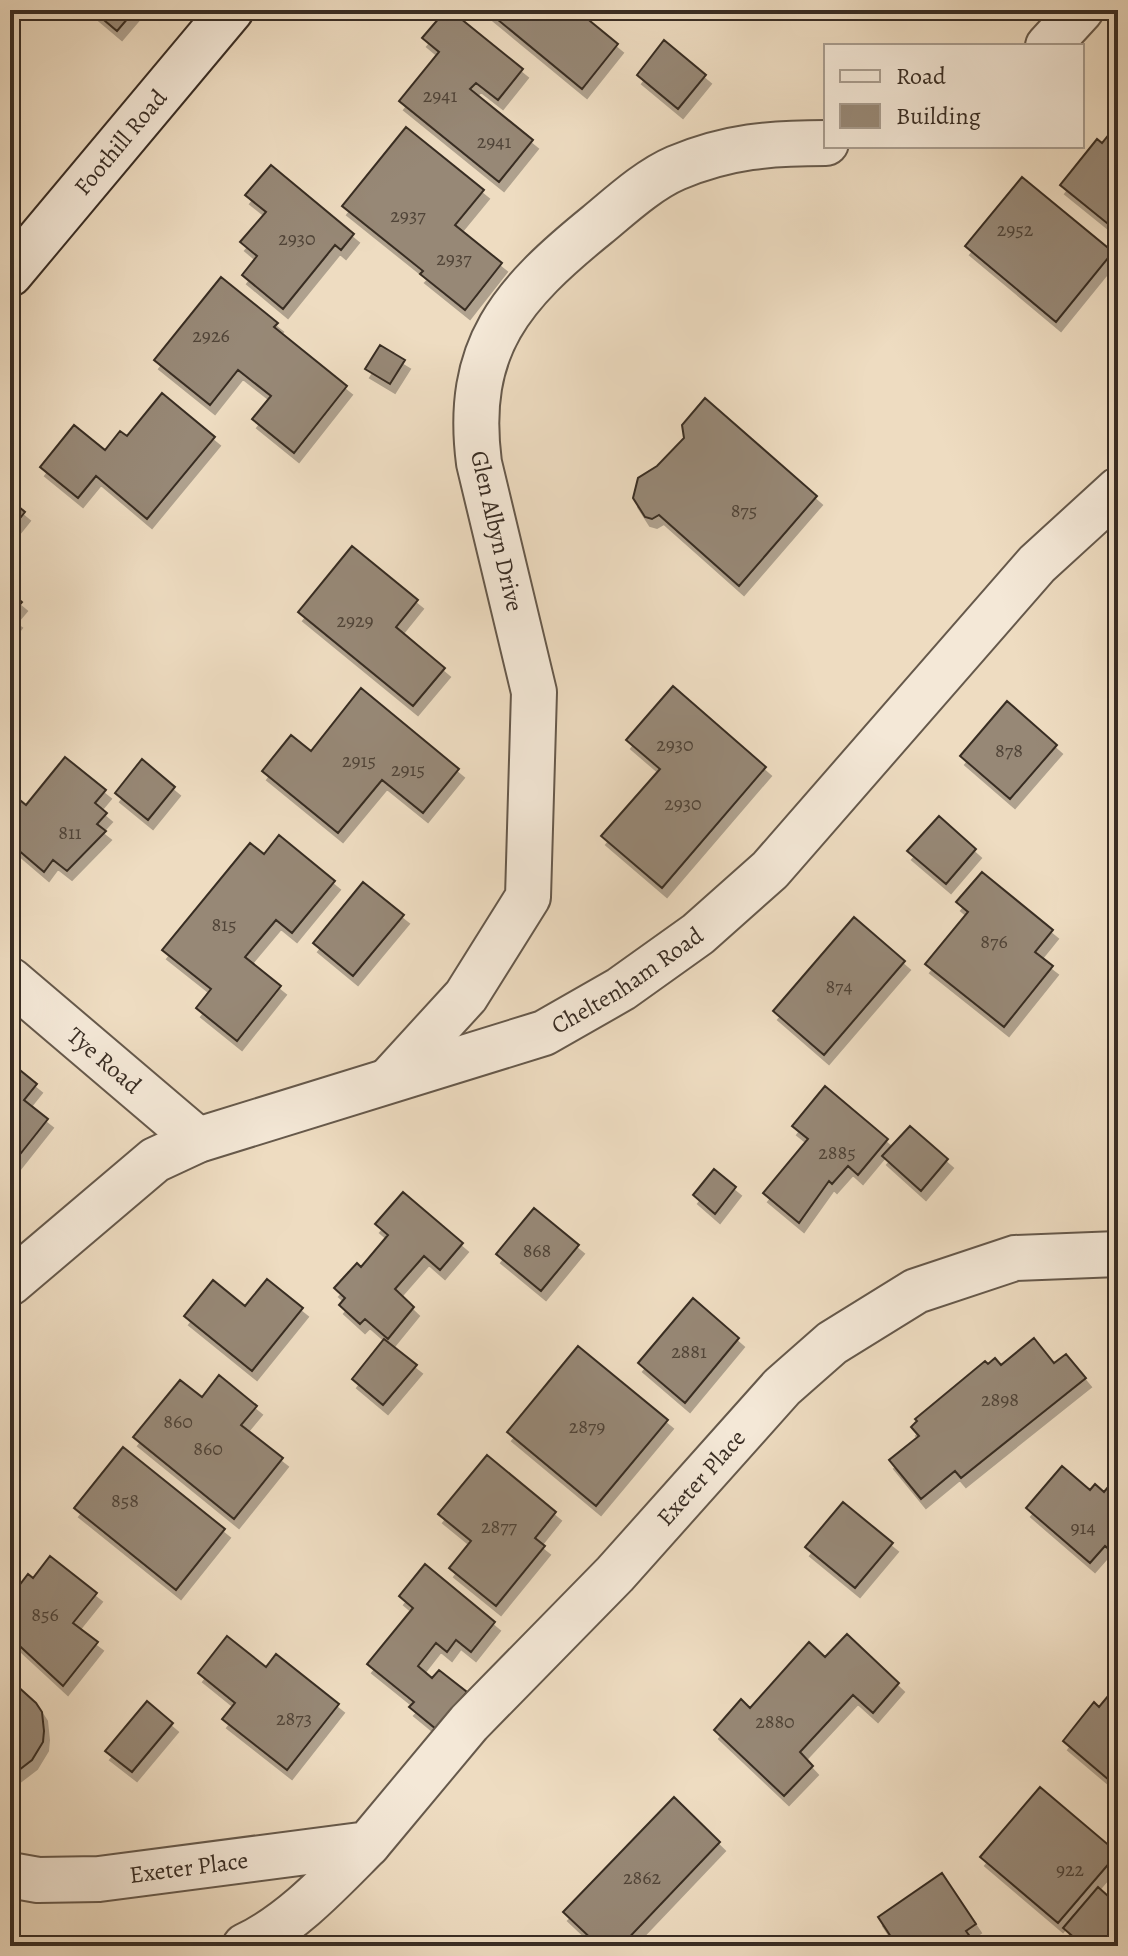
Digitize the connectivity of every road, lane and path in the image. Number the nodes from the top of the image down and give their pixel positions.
1 (231, 10) edge
2 (1081, 10) edge
3 (1050, 44) edge
4 (824, 143) edge
5 (10, 274) edge
6 (1118, 490) edge
7 (10, 980) edge
8 (386, 1083) junction
9 (198, 1140) junction
10 (1118, 1254) edge
11 (10, 1283) edge
12 (368, 1844) junction
13 (10, 1875) edge
14 (245, 1946) edge

1 - 5 street, Foothill Road
2 - 3 street
4 - 8 street, Glen Albyn Drive
6 - 8 street, Cheltenham Road
7 - 9 street, Tye Road
8 - 9 street, Cheltenham Road
9 - 11 street, Cheltenham Road
10 - 12 street, Exeter Place
12 - 13 street, Exeter Place
12 - 14 street, Exeter Place

